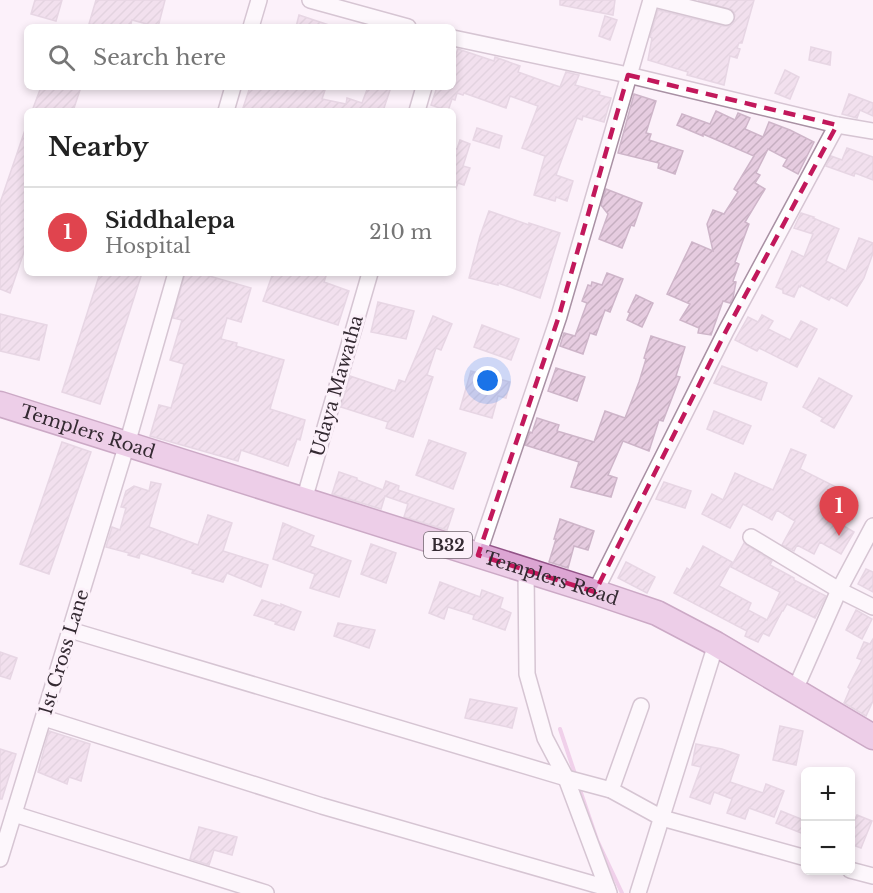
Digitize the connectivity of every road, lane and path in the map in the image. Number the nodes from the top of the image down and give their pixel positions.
1 (259, 0) edge
2 (310, 0) edge
3 (651, 0) edge
4 (658, 0) edge
5 (726, 17) dead end
6 (252, 24) edge
7 (397, 24) edge
8 (456, 39) edge
9 (628, 75) junction
10 (232, 90) edge
11 (423, 90) edge
12 (227, 108) edge
13 (418, 108) edge
14 (837, 125) junction
15 (873, 131) edge
16 (175, 276) edge
17 (369, 276) edge
18 (0, 404) edge
19 (127, 444) junction
20 (304, 500) junction
21 (873, 526) edge
22 (751, 537) dead end
23 (478, 555) junction
24 (526, 570) junction
25 (839, 590) junction
26 (596, 592) junction
27 (873, 607) edge
28 (70, 630) junction
29 (716, 644) junction
30 (794, 692) junction
31 (641, 706) dead end
32 (44, 718) junction
33 (873, 737) edge
34 (575, 780) junction
35 (611, 790) junction
36 (14, 814) junction
37 (662, 818) junction
38 (801, 857) edge
39 (0, 860) edge
40 (855, 871) edge
41 (873, 876) edge
42 (608, 890) edge
43 (266, 893) edge
44 (638, 893) edge

1 - 6 street
2 - 7 street
3 - 9 street
4 - 5 street
8 - 9 street
9 - 14 street
9 - 23 street
10 - 12 street
11 - 13 street
14 - 15 street
14 - 26 street
16 - 19 street, 1st Cross Lane
17 - 20 street, Udaya Mawatha
18 - 19 main road, Templers Road / B32
19 - 20 main road, Templers Road / B32
19 - 28 street, 1st Cross Lane
20 - 23 main road, Templers Road / B32
21 - 25 street
22 - 25 street
23 - 24 main road, Templers Road / B32
24 - 26 main road, Templers Road / B32
24 - 34 street
25 - 27 street
25 - 30 street
26 - 29 main road, Templers Road / B32
28 - 32 street, 1st Cross Lane
28 - 34 street
29 - 30 main road, Templers Road / B32
29 - 37 street
30 - 33 main road, Templers Road / B32
31 - 35 street
32 - 36 street, 1st Cross Lane
32 - 42 street
34 - 35 street
34 - 42 street
35 - 37 street
36 - 39 street, 1st Cross Lane
36 - 43 street
37 - 38 street
37 - 44 street
40 - 41 street

